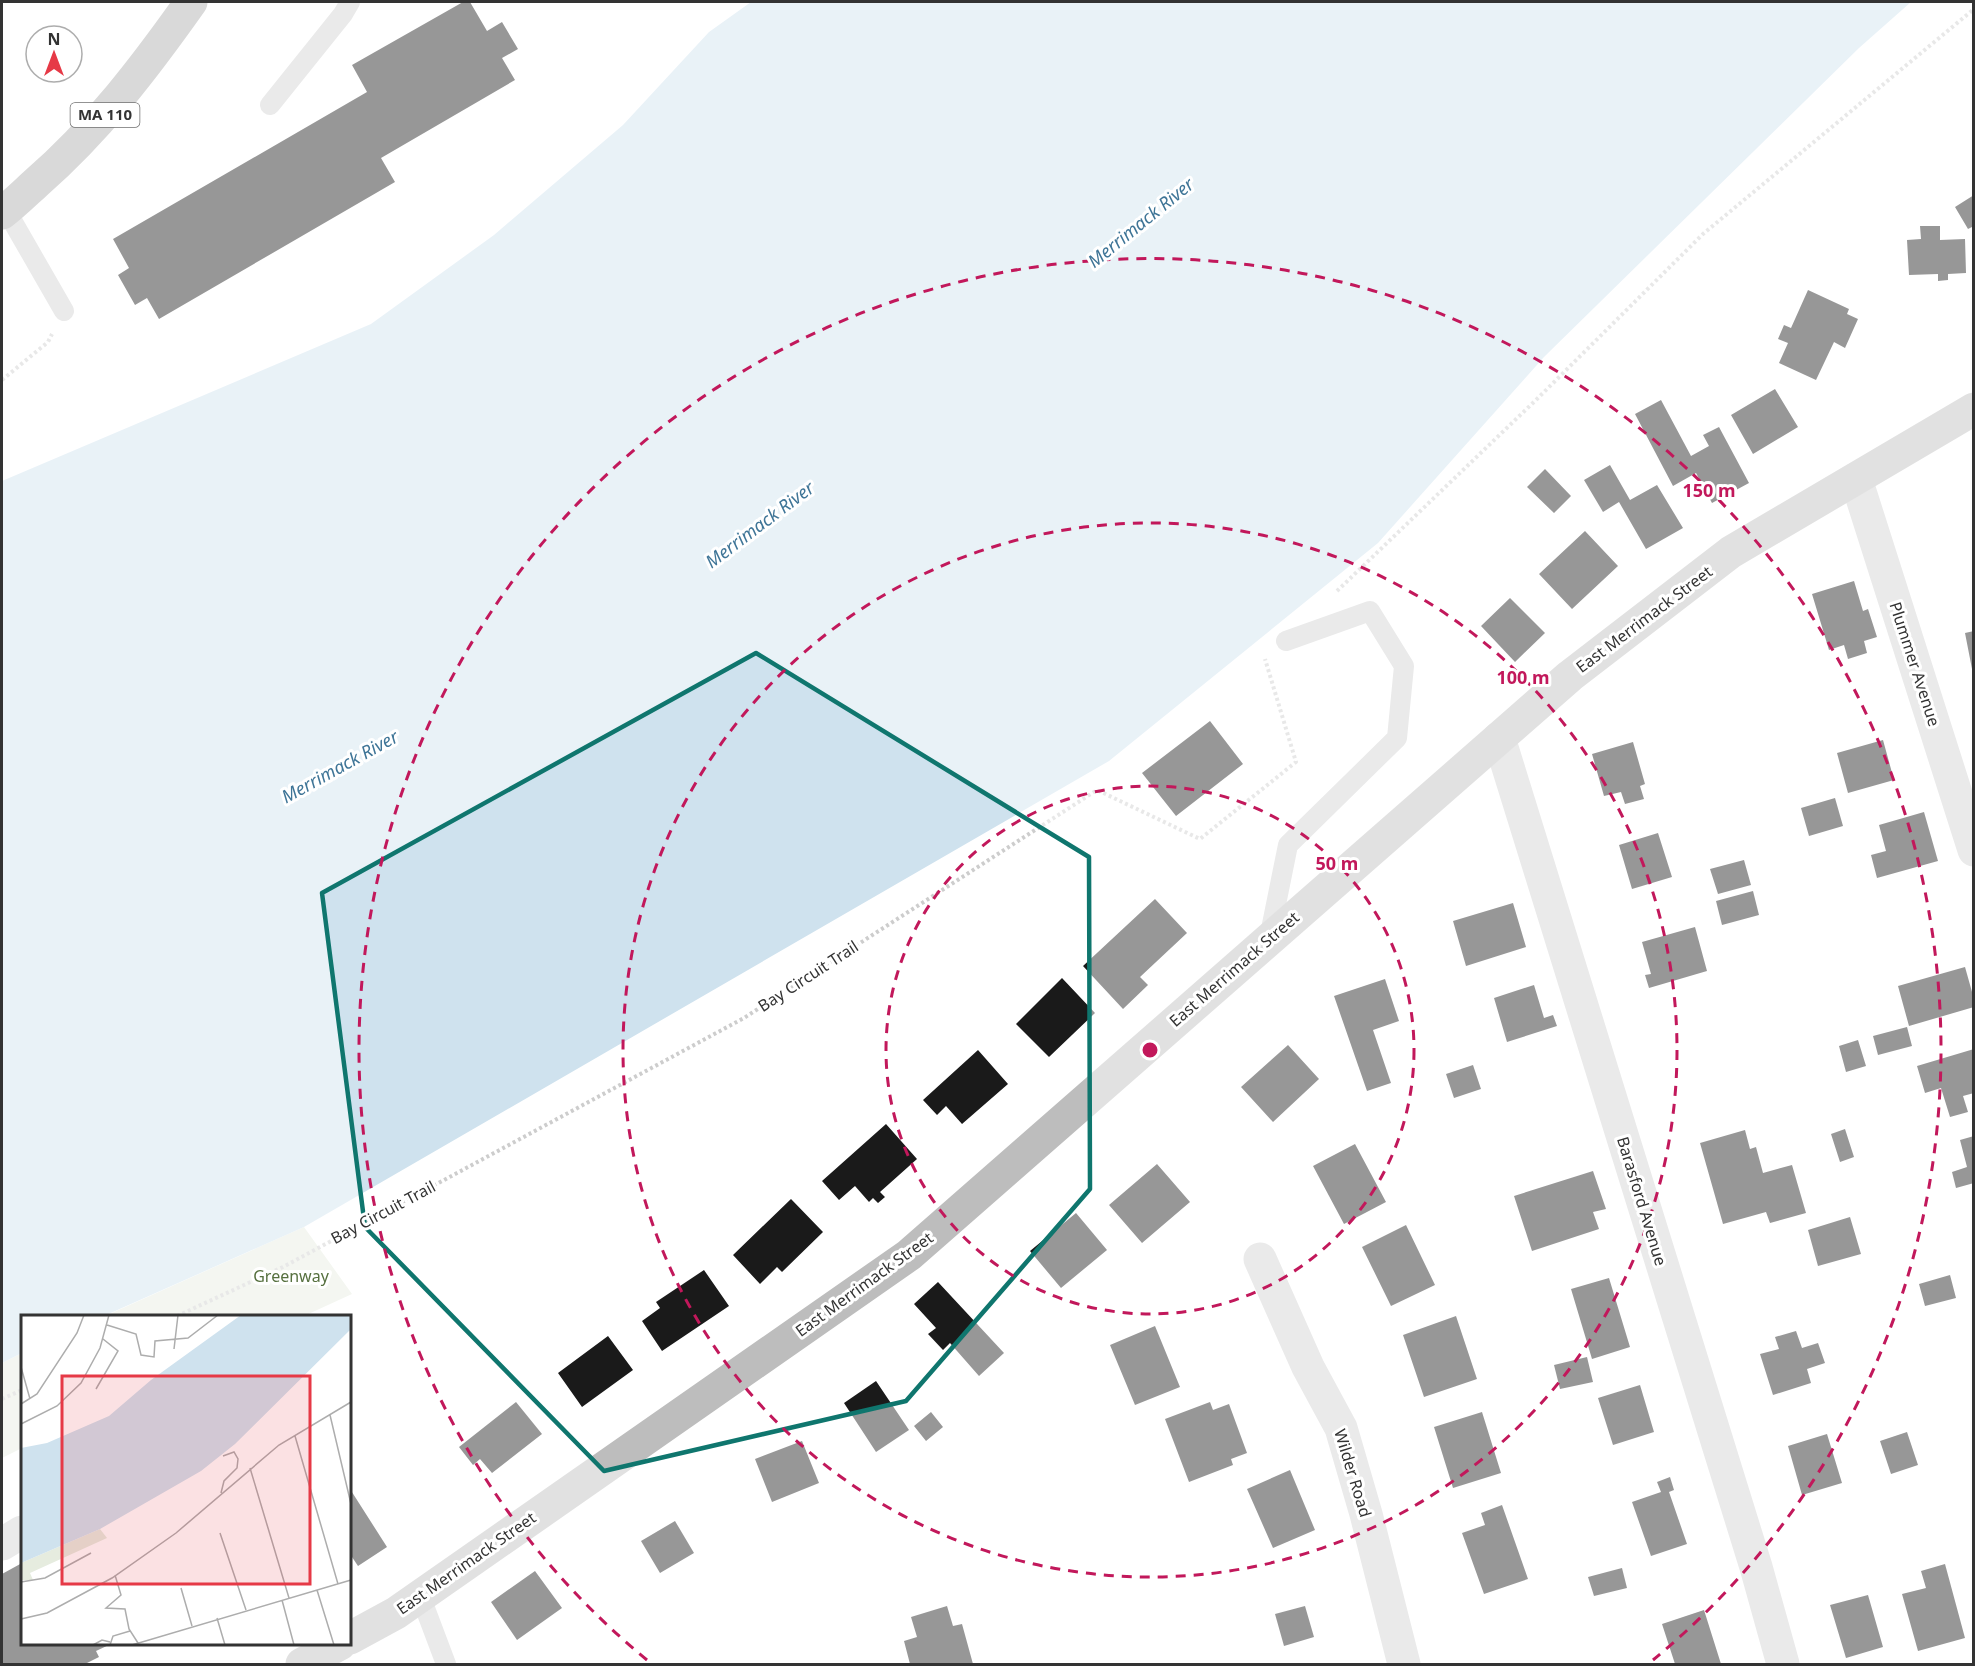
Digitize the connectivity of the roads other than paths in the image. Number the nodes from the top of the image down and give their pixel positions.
1 (191, 2) edge
2 (350, 2) edge
3 (270, 105) dead end
4 (4, 211) edge
5 (64, 311) road end
6 (1974, 409) edge
7 (1856, 479) junction
8 (1286, 641) road end
9 (1499, 738) junction
10 (1974, 850) edge
11 (1269, 939) junction
12 (1260, 1259) dead end
13 (21, 1533) edge
14 (2, 1544) edge
15 (420, 1595) junction
16 (351, 1637) edge
17 (338, 1645) edge
18 (302, 1665) edge
19 (446, 1665) edge
20 (1404, 1665) edge
21 (1783, 1665) edge

1 - 4 main road, MA 110
2 - 3 lane
4 - 5 lane
6 - 7 street, East Merrimack Street
7 - 9 street, East Merrimack Street
7 - 10 street, Plummer Avenue
8 - 11 lane
9 - 11 street, East Merrimack Street
9 - 21 street, Barasford Avenue
11 - 15 street, East Merrimack Street
12 - 20 street, Wilder Road
13 - 14 street
15 - 16 street, East Merrimack Street
15 - 19 lane
17 - 18 street

